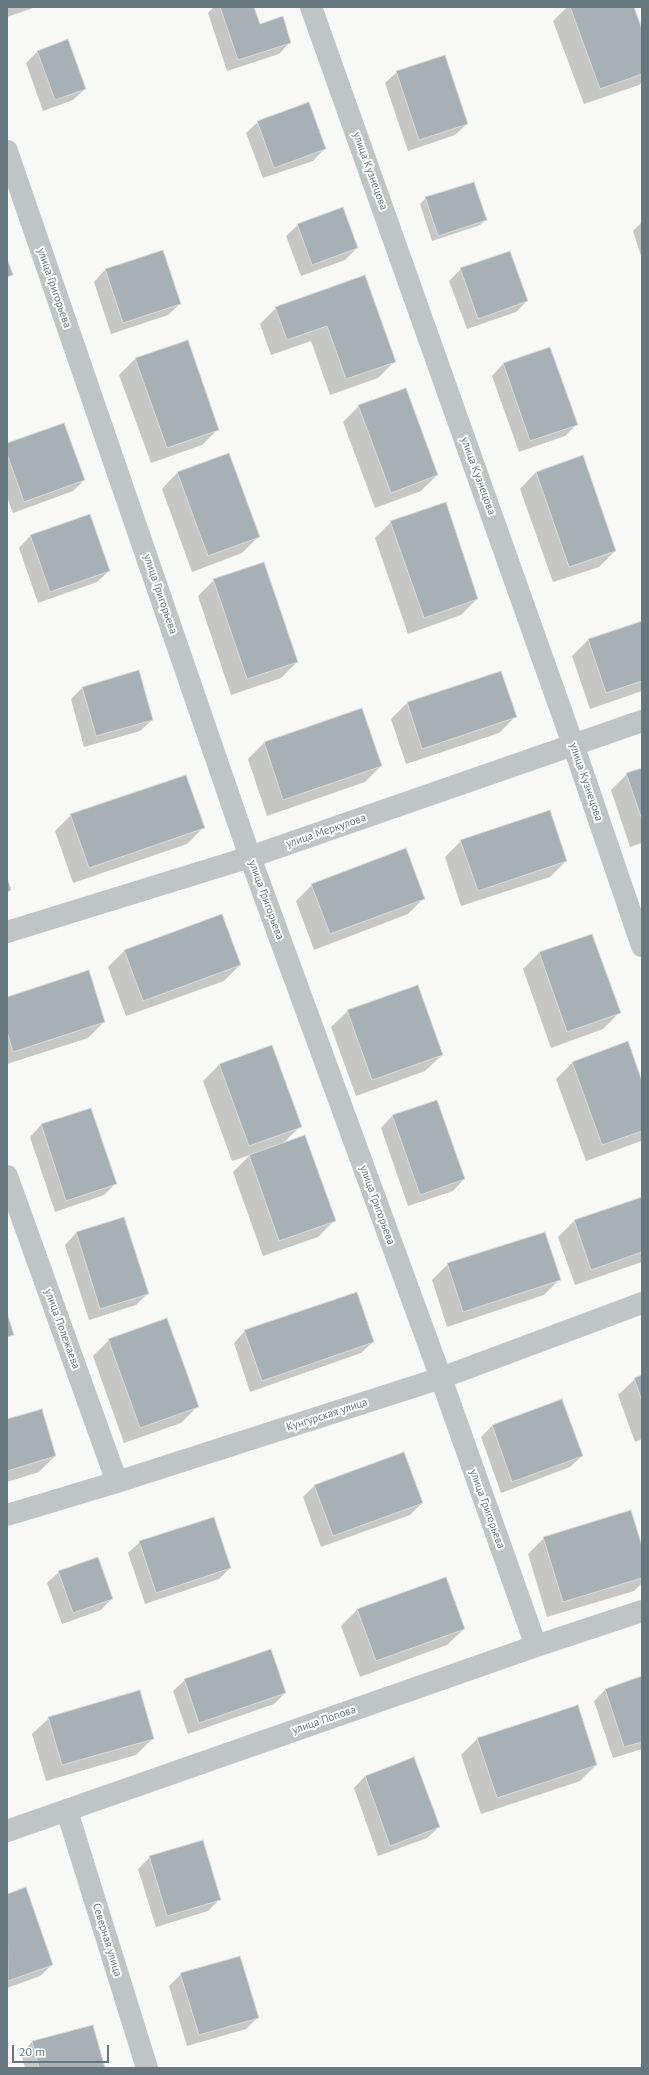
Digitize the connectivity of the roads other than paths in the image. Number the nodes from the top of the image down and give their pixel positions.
1 (311, 7) edge
2 (7, 151) edge
3 (642, 722) edge
4 (574, 746) junction
5 (250, 857) junction
6 (7, 932) edge
7 (642, 946) edge
8 (7, 1176) edge
9 (642, 1303) edge
10 (441, 1378) junction
11 (117, 1482) junction
12 (7, 1515) edge
13 (642, 1611) edge
14 (536, 1646) junction
15 (67, 1811) junction
16 (7, 1831) edge
17 (147, 2068) edge

1 - 4 street, улица Кузнецова
2 - 5 street, улица Григорьева
3 - 4 street, улица Меркулова
4 - 5 street, улица Меркулова
4 - 7 street, улица Кузнецова
5 - 6 street, улица Меркулова
5 - 10 street, улица Григорьева
8 - 11 street, улица Полежаева
9 - 10 street, Кунгурская улица
10 - 11 street, Кунгурская улица
10 - 14 street, улица Григорьева
11 - 12 street, Кунгурская улица
13 - 14 street, улица Попова
14 - 15 street, улица Попова
15 - 16 street, улица Попова
15 - 17 street, Северная улица

